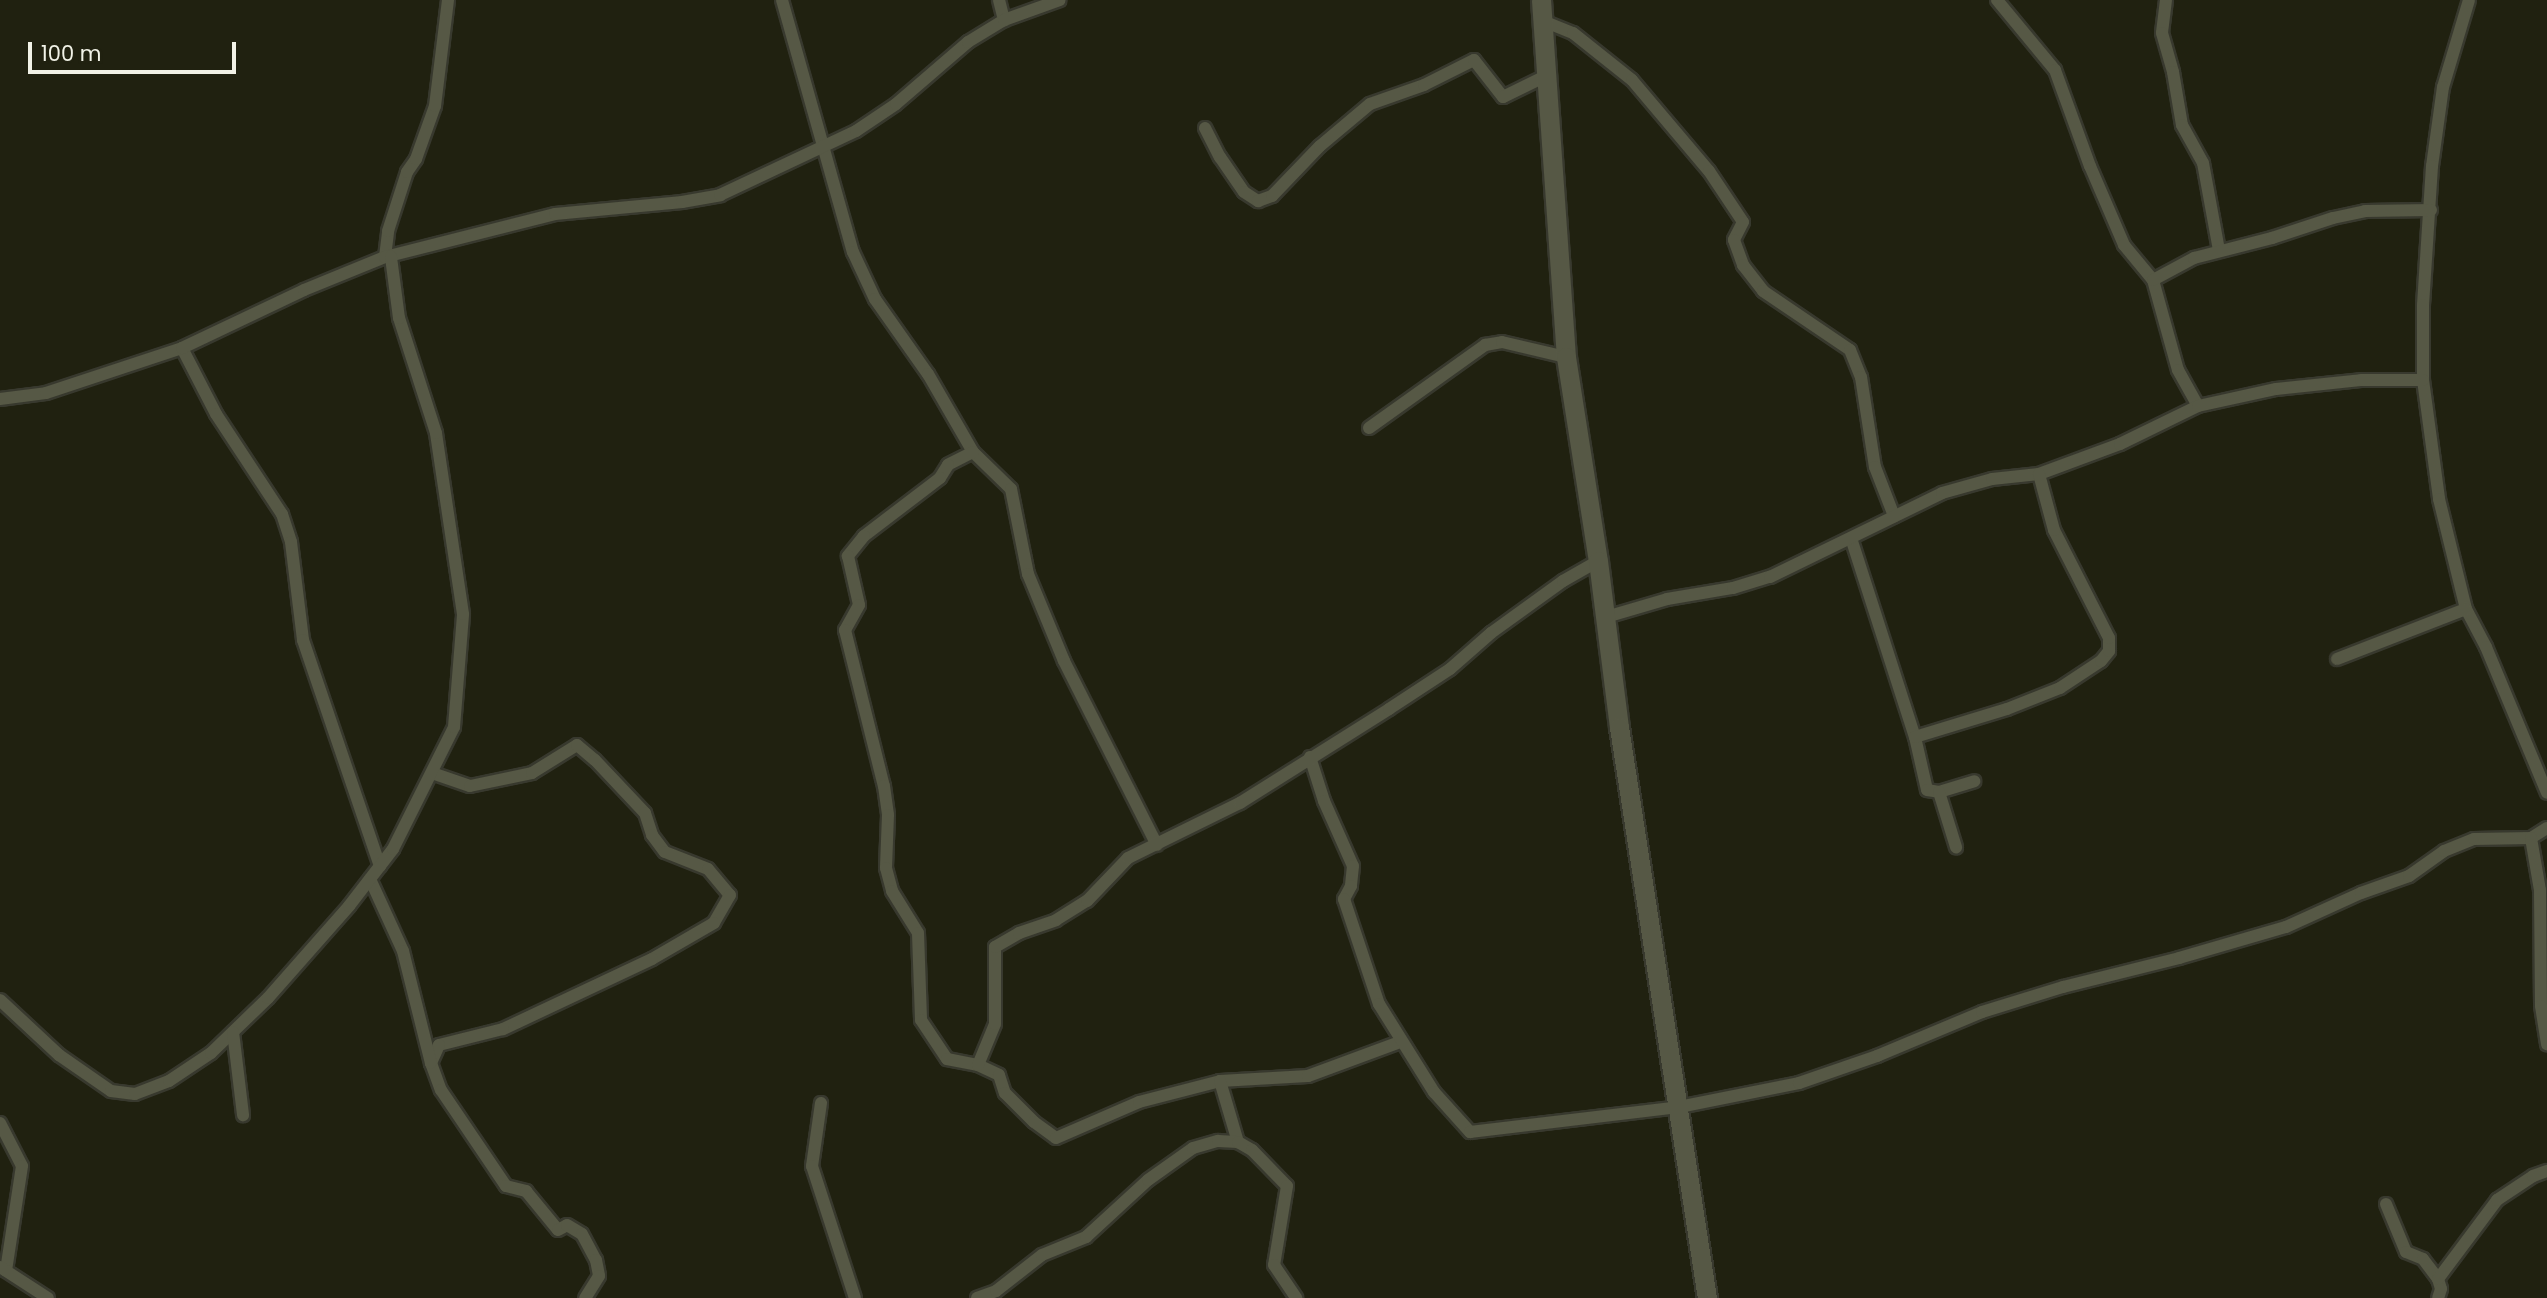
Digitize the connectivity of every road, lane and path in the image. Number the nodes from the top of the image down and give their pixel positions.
1 (448, 0) edge
2 (782, 0) edge
3 (999, 0) edge
4 (1060, 0) edge
5 (1541, 0) edge
6 (1997, 0) edge
7 (2166, 0) edge
8 (2469, 0) edge
9 (1004, 20) junction
10 (1543, 21) junction
11 (1548, 75) junction
12 (1205, 128) dead end
13 (824, 146) junction
14 (2431, 210) junction
15 (2219, 250) junction
16 (388, 257) junction
17 (2153, 280) junction
18 (182, 348) junction
19 (1566, 357) junction
20 (2423, 380) junction
21 (0, 398) edge
22 (2198, 406) junction
23 (1369, 428) dead end
24 (973, 452) junction
25 (2039, 474) junction
26 (1894, 516) junction
27 (1851, 538) junction
28 (1598, 561) junction
29 (2466, 609) junction
30 (1606, 617) junction
31 (2337, 659) dead end
32 (1915, 737) junction
33 (1310, 757) junction
34 (432, 773) junction
35 (1974, 781) dead end
36 (1939, 792) junction
37 (2547, 793) edge
38 (2547, 827) edge
39 (2531, 838) junction
40 (1157, 845) junction
41 (1956, 847) dead end
42 (380, 866) junction
43 (370, 879) junction
44 (0, 1000) edge
45 (233, 1032) junction
46 (1401, 1041) junction
47 (2547, 1045) edge
48 (431, 1063) junction
49 (978, 1065) junction
50 (1220, 1081) junction
51 (821, 1103) dead end
52 (1679, 1107) junction
53 (243, 1115) dead end
54 (0, 1123) edge
55 (1238, 1142) junction
56 (2547, 1171) edge
57 (2386, 1204) dead end
58 (3, 1269) edge
59 (2438, 1279) junction
60 (48, 1298) edge
61 (585, 1298) edge
62 (855, 1298) edge
63 (978, 1298) edge
64 (1296, 1298) edge
65 (1707, 1298) edge
66 (2438, 1298) edge

1 - 16 street
2 - 13 street
3 - 9 street
4 - 9 street
5 - 10 main road
6 - 17 street
7 - 15 street
8 - 14 street
9 - 13 street
10 - 11 main road
10 - 26 street
11 - 12 street
11 - 19 main road
13 - 16 street
13 - 24 street
14 - 15 street
14 - 20 street
15 - 17 street
16 - 18 street
16 - 34 street
17 - 22 street
18 - 21 street
18 - 42 street
19 - 23 street
19 - 28 main road
20 - 22 street
20 - 29 street
22 - 25 street
24 - 40 street
24 - 49 street
25 - 26 street
25 - 32 street
26 - 27 street
27 - 30 street
27 - 32 street
28 - 30 main road
28 - 33 street
29 - 31 street
29 - 37 street
30 - 52 main road
32 - 36 street
33 - 40 street
33 - 46 street
34 - 42 street
34 - 48 street
35 - 36 street
36 - 41 street
38 - 39 street
39 - 47 street
39 - 52 street
40 - 49 street
42 - 43 street
43 - 45 street
43 - 48 street
44 - 45 street
45 - 53 street
46 - 50 street
46 - 52 street
48 - 61 street
49 - 50 street
50 - 55 street
51 - 62 street
52 - 65 main road
54 - 58 street
55 - 63 street
55 - 64 street
56 - 59 street
57 - 59 street
58 - 60 street
59 - 66 street

